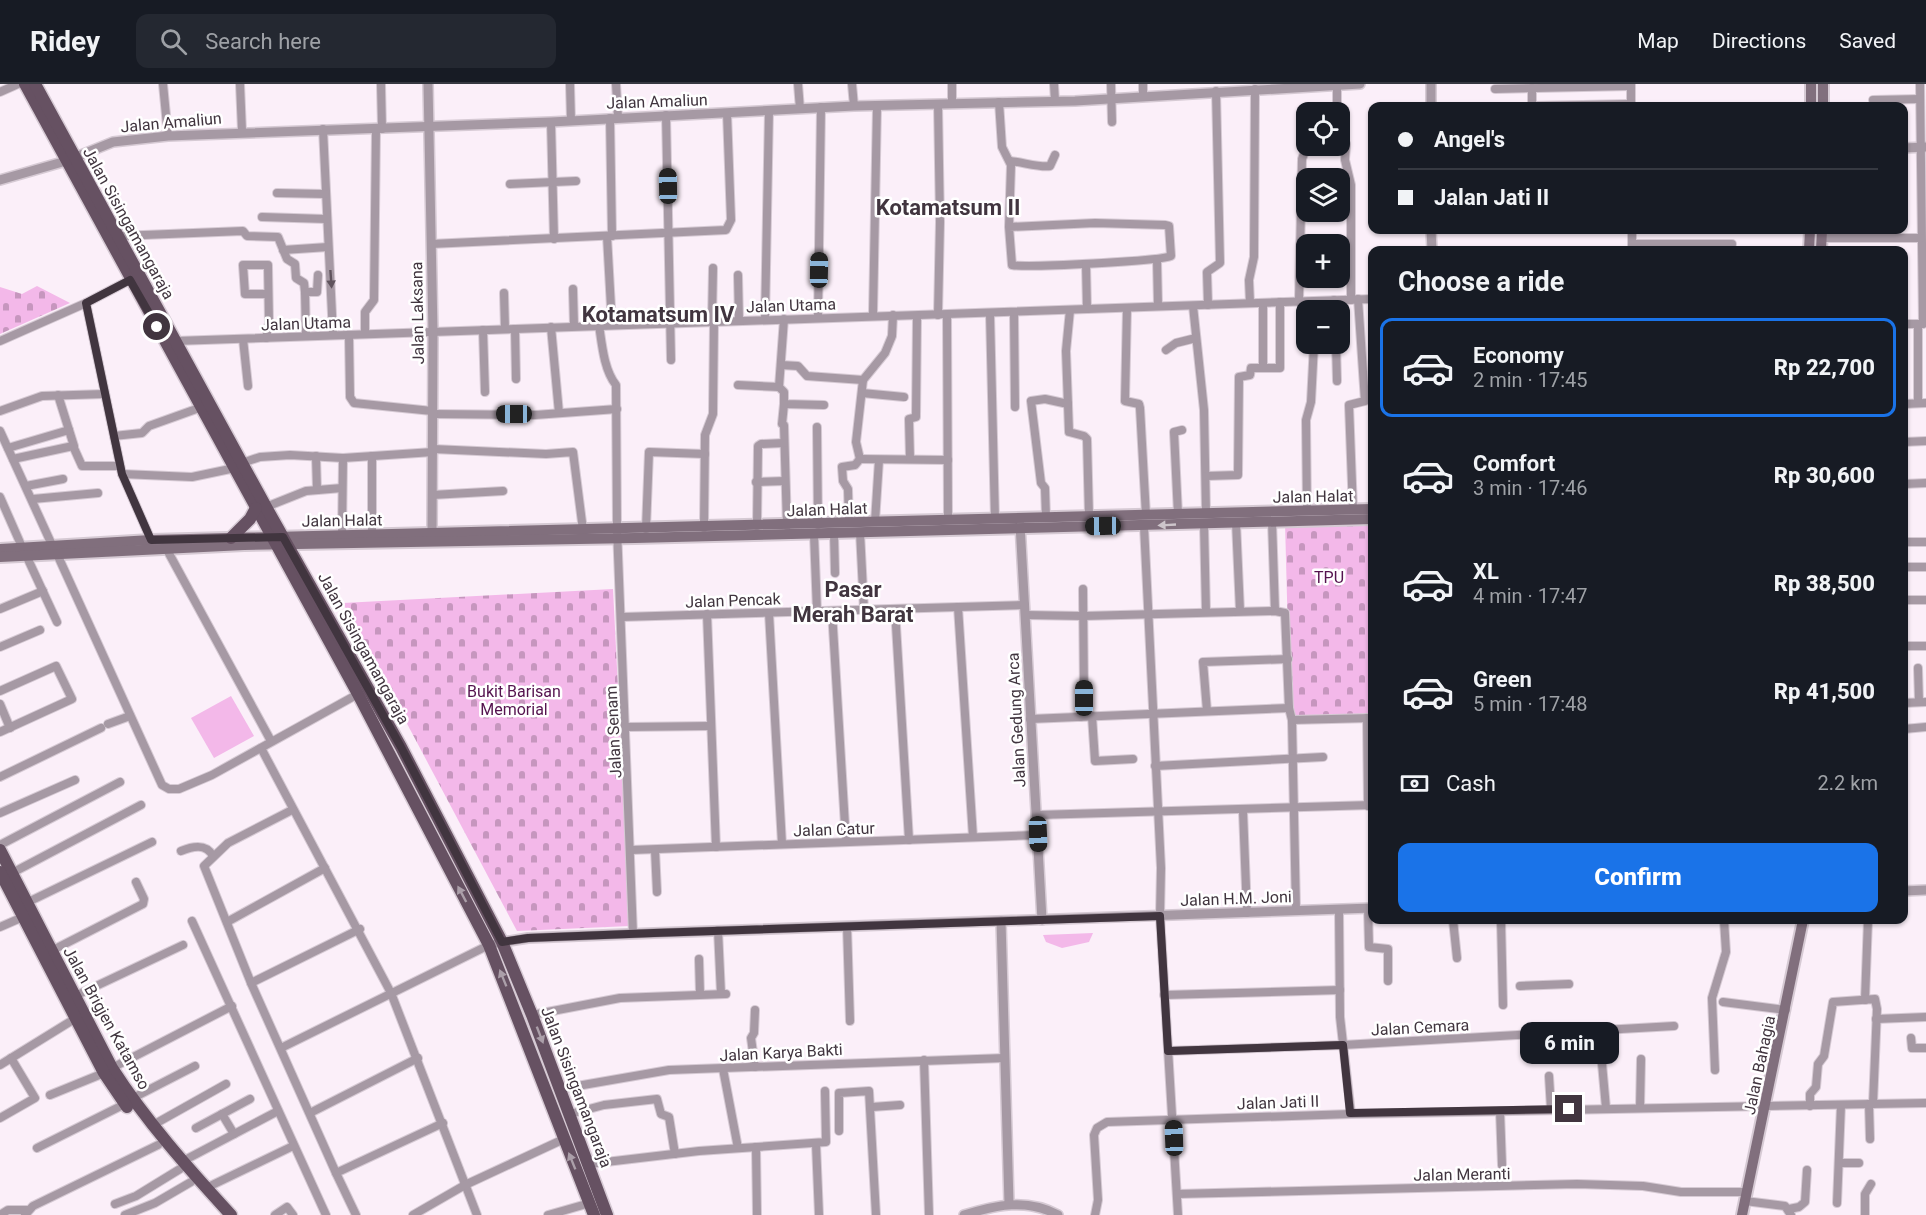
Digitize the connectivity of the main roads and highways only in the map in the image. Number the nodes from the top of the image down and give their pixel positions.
1 (1811, 84) edge
2 (1823, 84) edge
3 (34, 85) edge
4 (1810, 102) edge
5 (1823, 102) edge
6 (70, 159) junction
7 (238, 465) junction
8 (261, 508) junction
9 (1368, 509) edge
10 (1205, 518) junction
11 (1368, 519) edge
12 (1145, 520) junction
13 (1020, 523) junction
14 (816, 529) junction
15 (617, 534) junction
16 (432, 537) junction
17 (231, 538) junction
18 (280, 541) junction
19 (0, 549) edge
20 (55, 549) junction
21 (24, 551) junction
22 (0, 557) edge
23 (0, 850) edge
24 (6, 872) edge
25 (4, 887) edge
26 (22, 909) junction
27 (1802, 924) edge
28 (496, 944) junction
29 (70, 992) junction
30 (108, 1070) junction
31 (128, 1101) junction
32 (182, 1165) junction
33 (592, 1209) edge
34 (220, 1215) edge
35 (231, 1215) edge
36 (607, 1215) edge
37 (1742, 1215) edge

1 - 4 main road
2 - 5 main road
3 - 6 main road, Jalan Sisingamangaraja
6 - 7 main road, Jalan Sisingamangaraja
6 - 7 main road, Jalan Sisingamangaraja
7 - 8 main road, Jalan Sisingamangaraja
8 - 17 main road
8 - 18 main road, Jalan Sisingamangaraja
9 - 10 main road, Jalan Halat
10 - 11 main road, Jalan Halat
10 -> 12 main road, Jalan Halat
10 - 12 main road, Jalan Halat
12 - 13 main road, Jalan Halat
12 - 13 main road, Jalan Halat
13 - 14 main road, Jalan Halat
13 - 14 main road, Jalan Halat
14 - 15 main road, Jalan Halat
14 - 15 main road, Jalan Halat
15 - 16 main road, Jalan Halat
15 - 16 main road, Jalan Halat
16 - 18 main road, Jalan Halat
16 - 18 main road, Jalan Halat
17 - 18 main road
17 - 20 main road
18 - 20 main road
18 - 28 main road, Jalan Sisingamangaraja
19 - 21 main road
20 - 21 main road
21 - 22 main road
23 - 24 main road, Jalan Brigjen Katamso
24 - 25 main road, Jalan Brigjen Katamso
24 - 26 main road, Jalan Brigjen Katamso
25 - 26 main road, Jalan Brigjen Katamso
26 - 29 main road, Jalan Brigjen Katamso
26 - 29 main road, Jalan Brigjen Katamso
27 - 37 main road, Jalan Bahagia
33 -> 28 main road, Jalan Sisingamangaraja
28 -> 36 main road, Jalan Sisingamangaraja
29 - 30 main road, Jalan Brigjen Katamso
29 - 30 main road, Jalan Brigjen Katamso
30 - 31 main road, Jalan Brigjen Katamso
31 - 32 main road, Jalan Brigjen Katamso
31 - 32 main road, Jalan Brigjen Katamso
32 - 34 main road, Jalan Brigjen Katamso
32 - 35 main road, Jalan Brigjen Katamso

